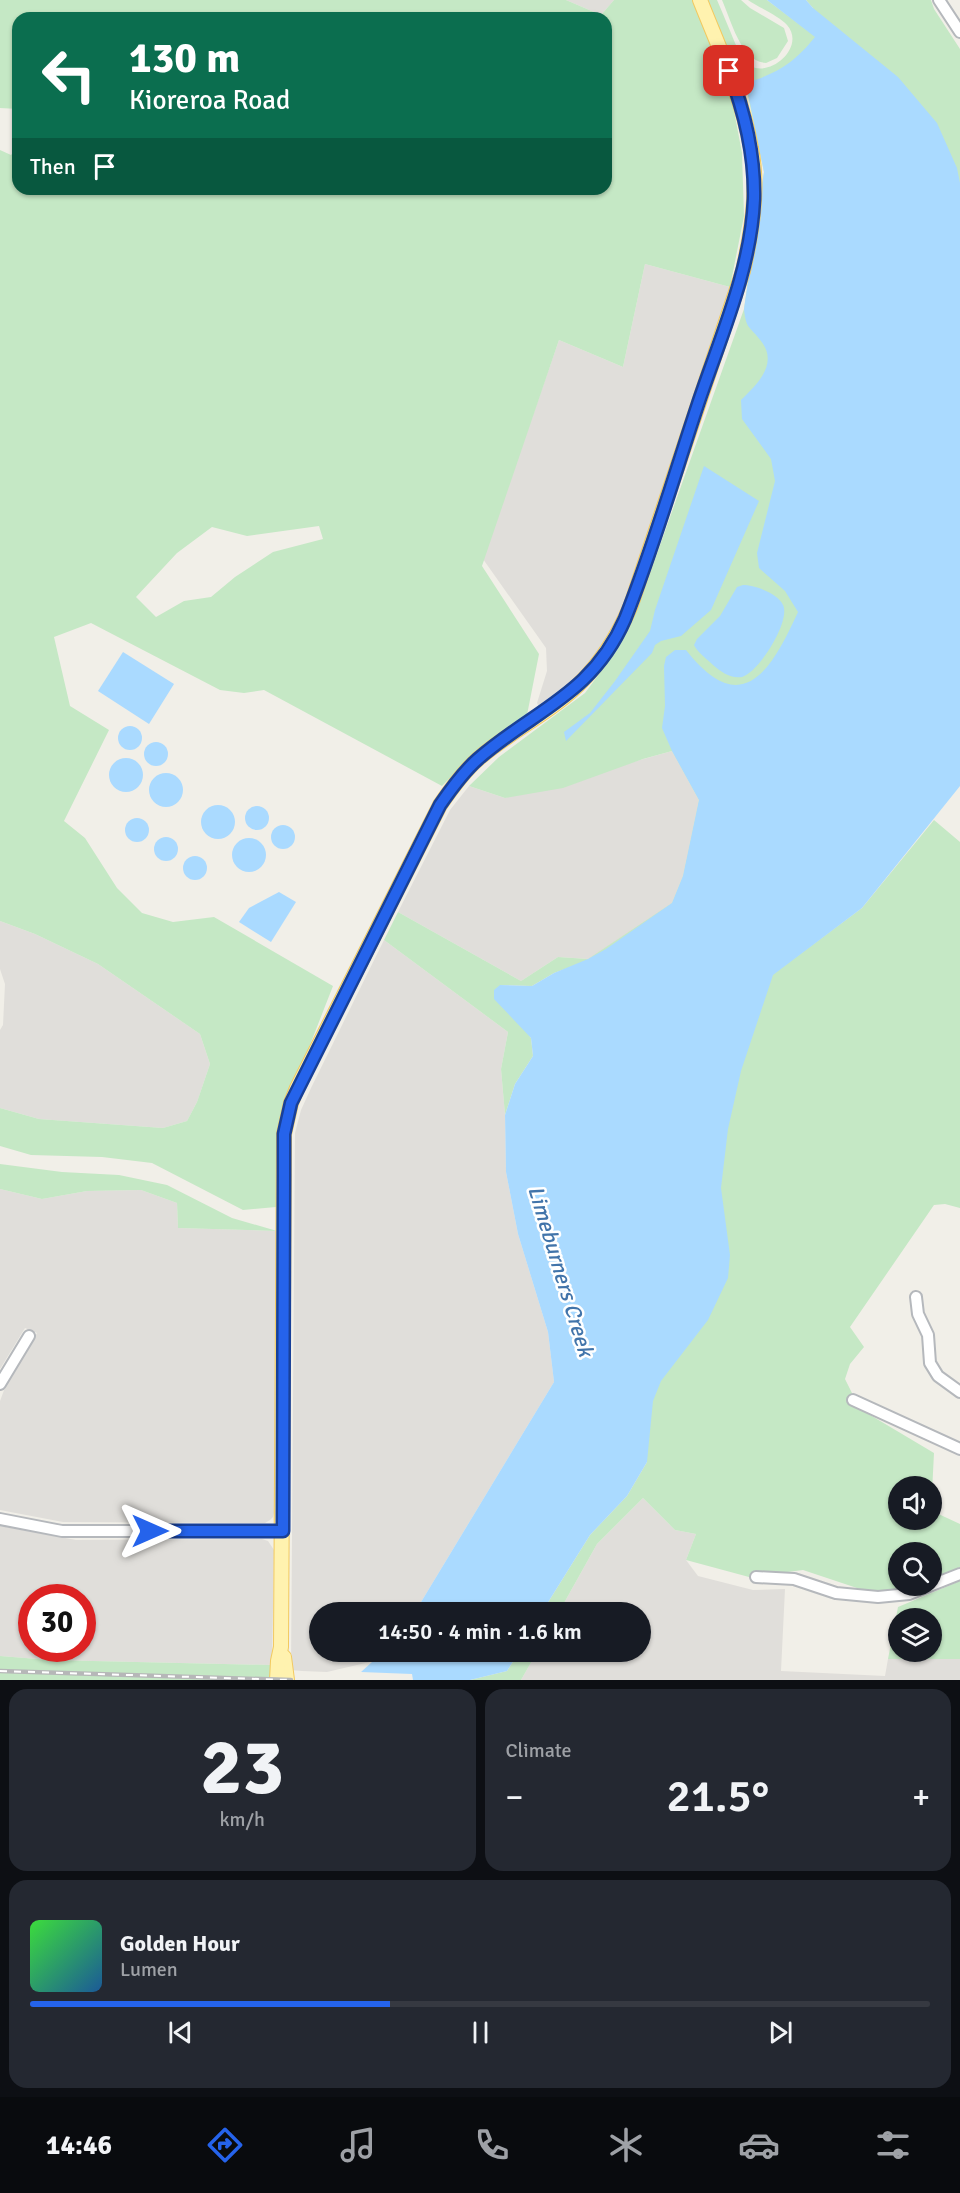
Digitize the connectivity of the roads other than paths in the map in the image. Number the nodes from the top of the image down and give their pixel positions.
1 (700, 0) edge
2 (939, 0) edge
3 (960, 32) edge
4 (916, 1297) dead end
5 (29, 1336) dead end
6 (0, 1384) edge
7 (960, 1392) edge
8 (853, 1400) dead end
9 (960, 1449) edge
10 (0, 1519) edge
11 (283, 1531) junction
12 (960, 1574) edge
13 (756, 1577) dead end
14 (281, 1647) junction
15 (277, 1680) edge
16 (287, 1680) edge

1 - 11 main road
2 - 3 street
4 - 7 street
5 - 6 street
8 - 9 street
10 - 11 street
11 - 14 main road
12 - 13 street
14 - 15 main road
14 - 16 main road

